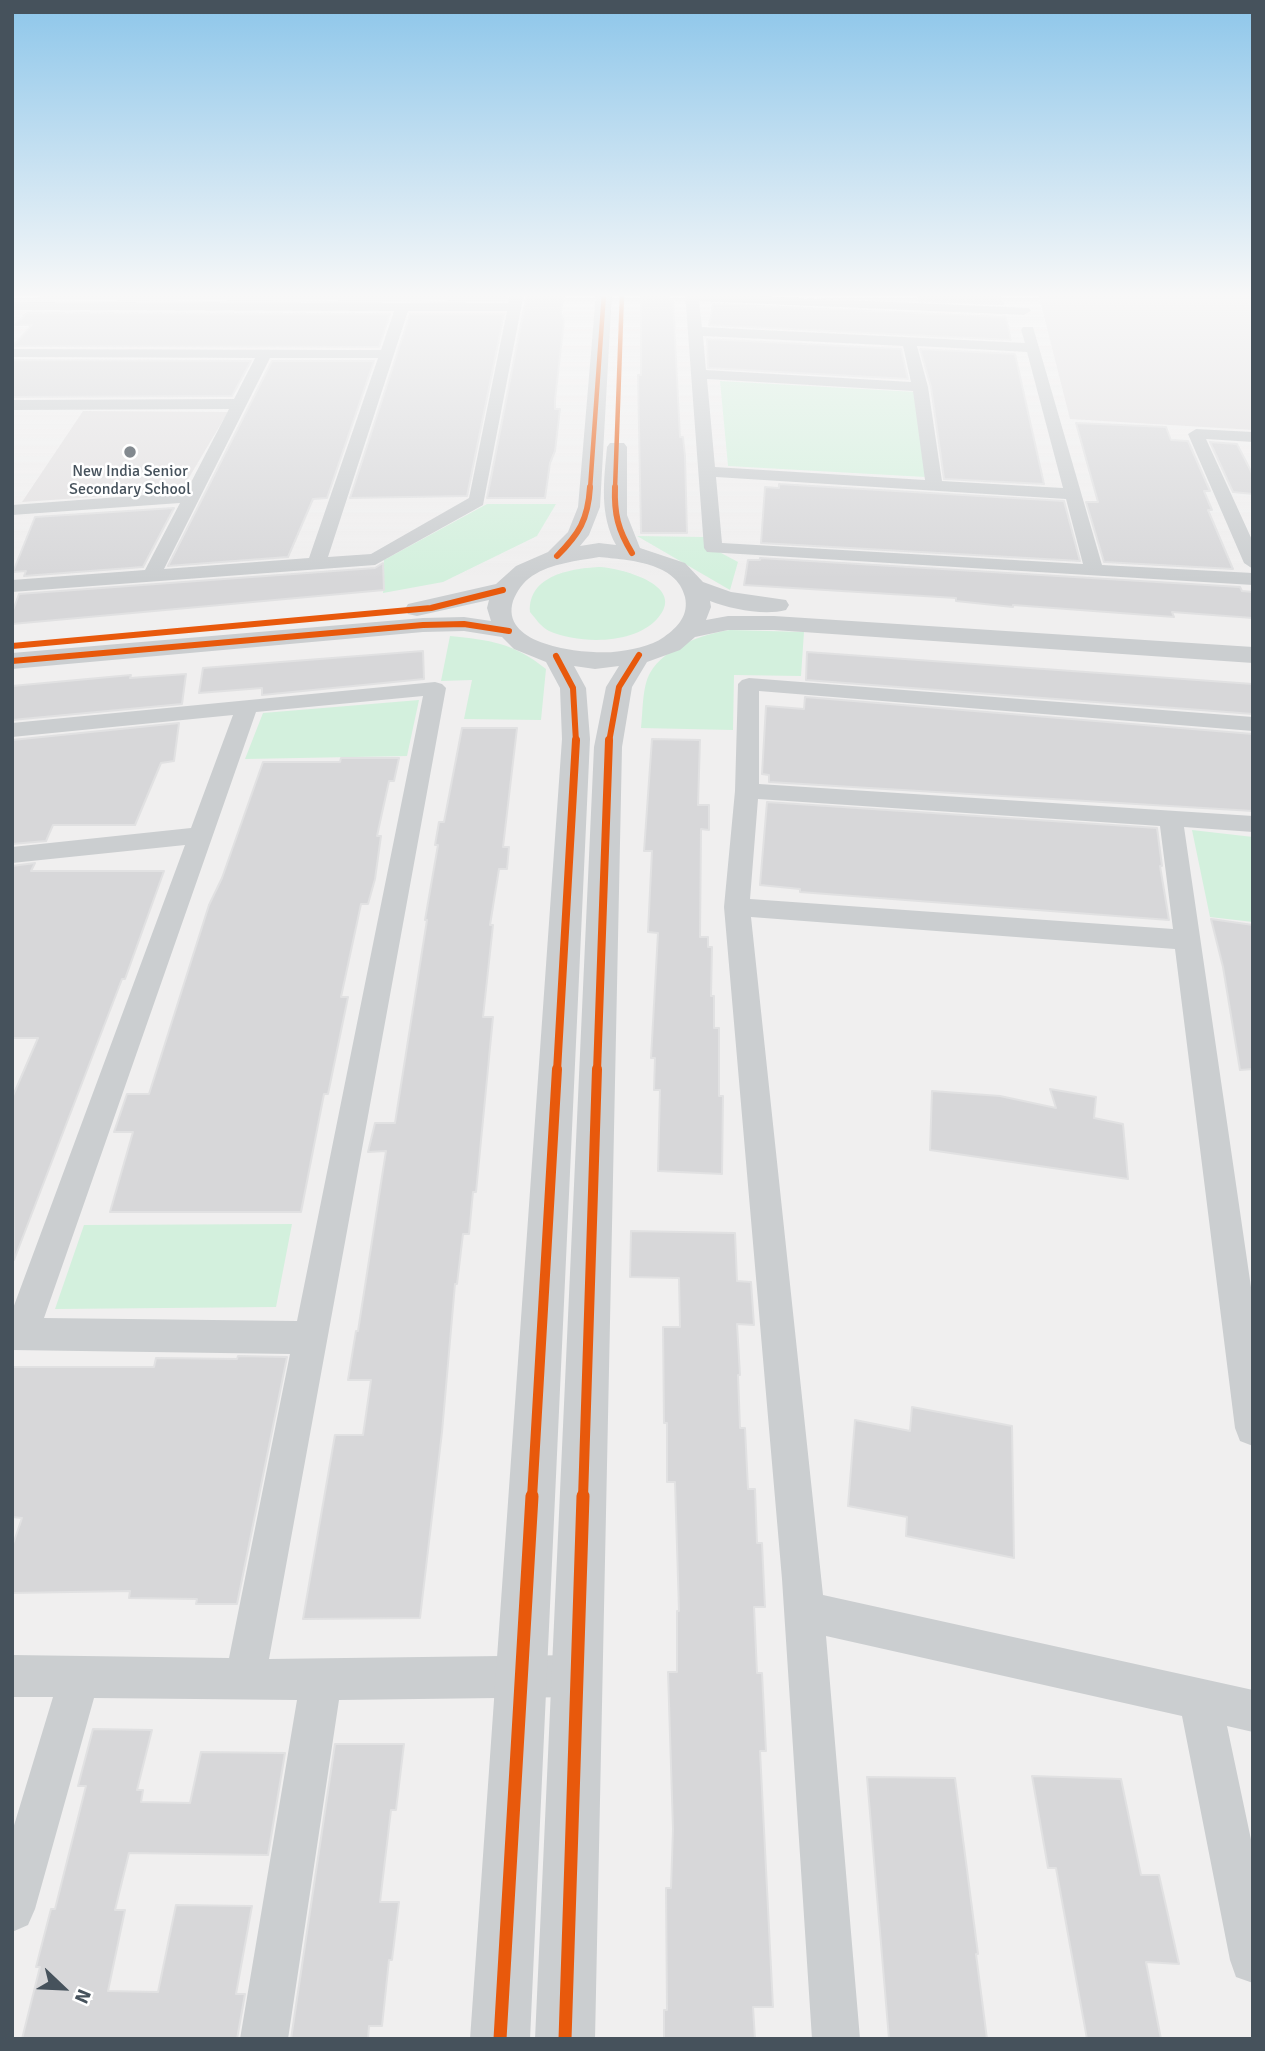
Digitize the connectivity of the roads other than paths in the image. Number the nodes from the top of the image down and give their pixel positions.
1 (247, 389) edge
2 (375, 389) edge
3 (499, 389) edge
4 (597, 389) edge
5 (618, 389) edge
6 (699, 389) edge
7 (920, 389) edge
8 (1044, 389) edge
9 (239, 404) junction
10 (12, 405) edge
11 (1253, 437) edge
12 (706, 471) junction
13 (934, 485) junction
14 (1072, 494) junction
15 (192, 497) junction
16 (12, 510) edge
17 (632, 553) junction
18 (557, 556) junction
19 (317, 563) junction
20 (1253, 563) edge
21 (1094, 568) junction
22 (152, 575) junction
23 (1253, 579) edge
24 (12, 586) edge
25 (695, 587) junction
26 (503, 590) junction
27 (690, 630) junction
28 (509, 631) junction
29 (1253, 636) edge
30 (12, 646) edge
31 (639, 655) junction
32 (1253, 655) edge
33 (556, 656) junction
34 (12, 661) edge
35 (247, 707) junction
36 (1253, 724) edge
37 (12, 730) edge
38 (747, 791) junction
39 (1171, 818) junction
40 (1253, 824) edge
41 (201, 835) junction
42 (12, 855) edge
43 (737, 907) junction
44 (1189, 940) junction
45 (17, 1334) edge
46 (311, 1338) junction
47 (1253, 1428) edge
48 (804, 1611) junction
49 (80, 1675) junction
50 (12, 1676) edge
51 (577, 1676) junction
52 (522, 1677) junction
53 (245, 1679) junction
54 (321, 1680) junction
55 (1200, 1699) junction
56 (1253, 1711) edge
57 (12, 1909) edge
58 (1253, 1960) edge
59 (264, 2039) edge
60 (500, 2039) edge
61 (565, 2039) edge
62 (836, 2039) edge

1 - 9 street
2 - 19 street
3 - 19 street
4 - 18 street
5 - 17 street
6 - 12 street
7 - 13 street
8 - 14 street
9 - 10 street
9 - 15 street
11 - 20 street
12 - 13 street
12 - 21 street
13 - 14 street
14 - 21 street
15 - 16 street
15 - 22 street
17 - 18 street
17 - 25 street
18 - 26 street
19 - 22 street
21 - 23 street
22 - 24 street
25 - 27 street
25 - 29 street
26 - 28 street
26 - 30 street
27 - 31 street
27 - 32 street
28 - 33 street
28 - 34 street
31 - 33 street
31 - 51 street
33 - 52 street
35 - 37 street
35 - 41 street
35 - 46 street
36 - 38 street
38 - 39 street
38 - 43 street
39 - 40 street
39 - 44 street
41 - 42 street
41 - 45 street
43 - 44 street
43 - 48 street
44 - 47 street
45 - 46 street
46 - 53 street
48 - 55 street
48 - 62 street
49 - 50 street
49 - 53 street
49 - 57 street
51 - 52 street
51 - 61 street
52 - 54 street
52 - 60 street
53 - 54 street
54 - 59 street
55 - 56 street
55 - 58 street

